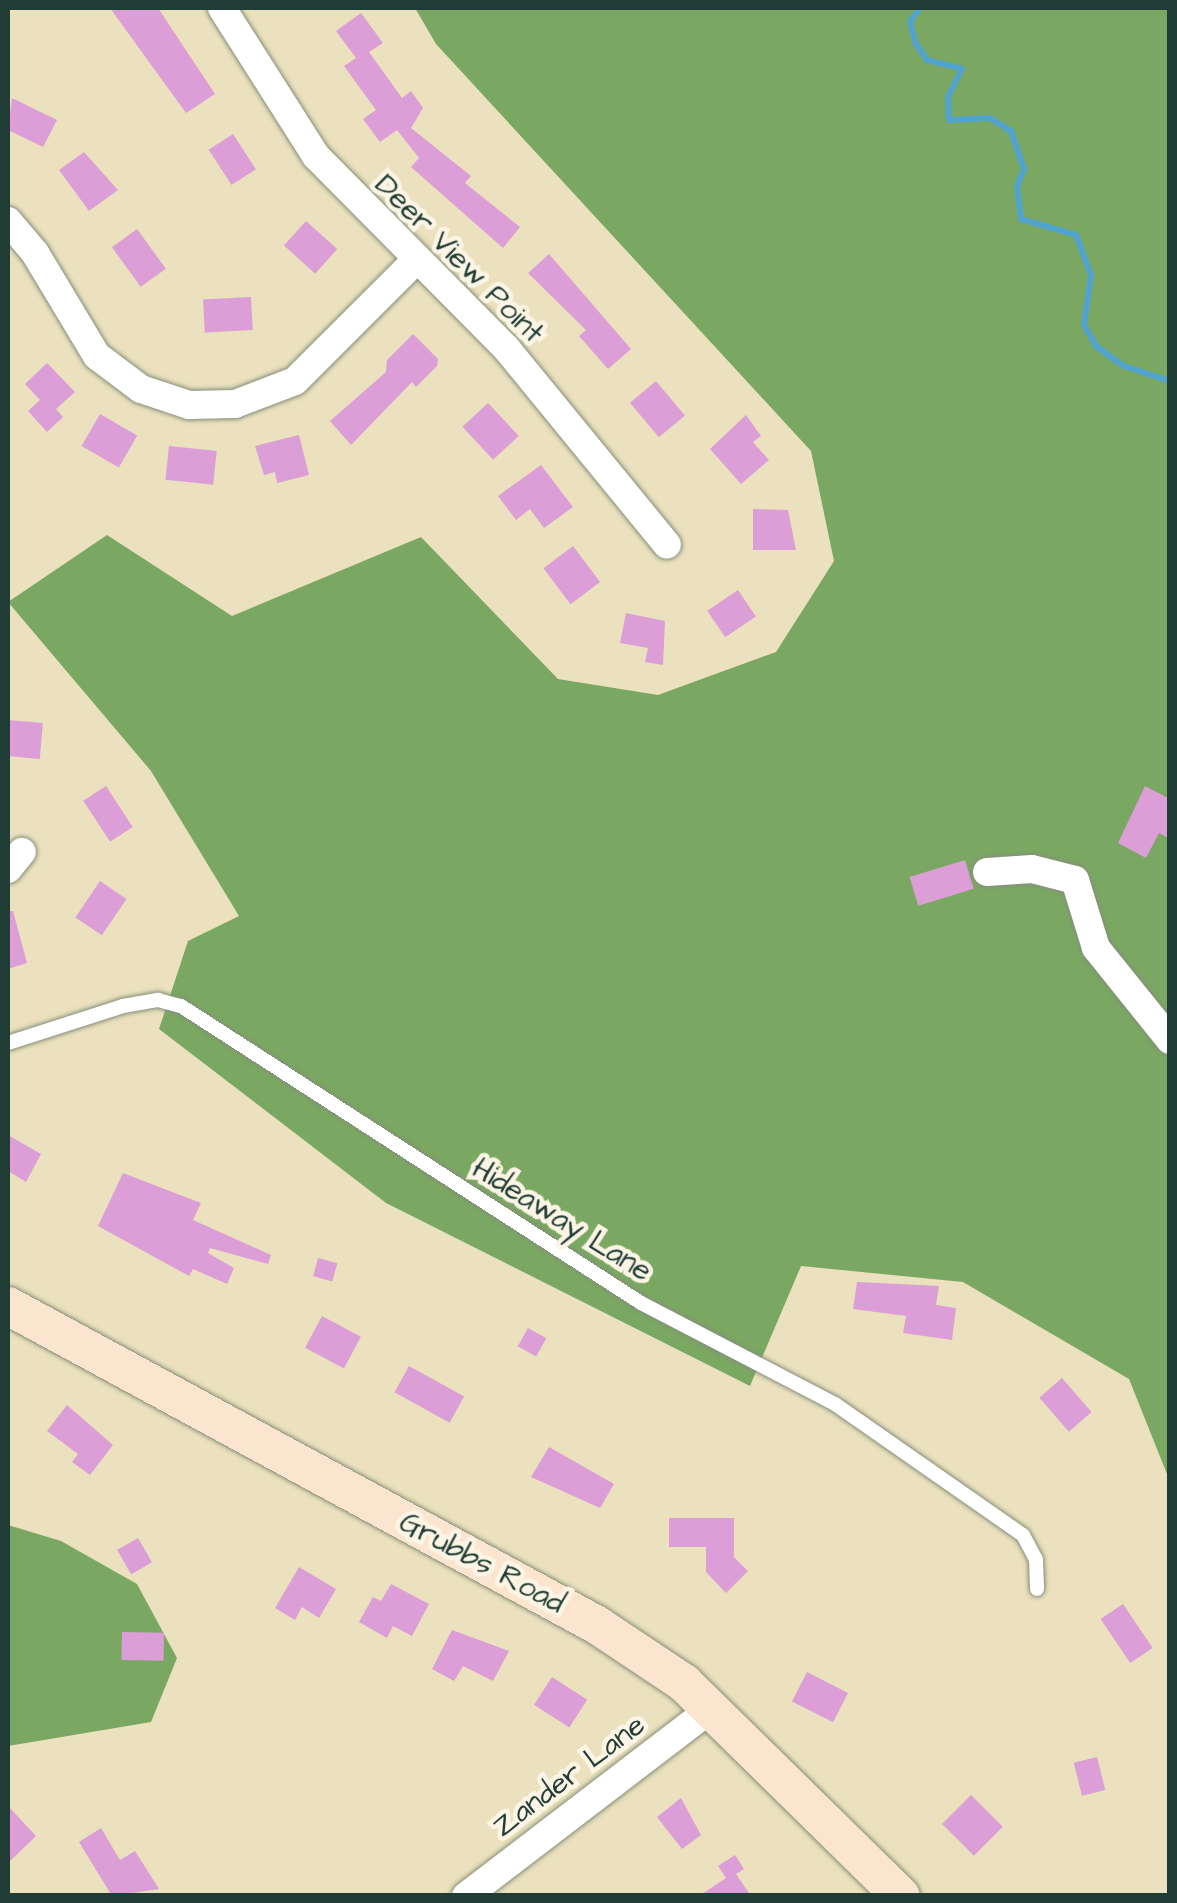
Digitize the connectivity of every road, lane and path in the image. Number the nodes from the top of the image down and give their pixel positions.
1 (222, 8) edge
2 (8, 221) edge
3 (416, 262) junction
4 (667, 544) dead end
5 (987, 872) dead end
6 (1170, 1040) edge
7 (8, 1044) edge
8 (8, 1306) edge
9 (1037, 1589) dead end
10 (711, 1709) junction
11 (466, 1896) edge
12 (900, 1896) edge

1 - 3 street, Deer View Point
2 - 3 street
3 - 4 street, Deer View Point
5 - 6 street
7 - 9 lane, Hideaway Lane
8 - 10 street, Grubbs Road
10 - 11 street, Zander Lane
10 - 12 street, Grubbs Road

